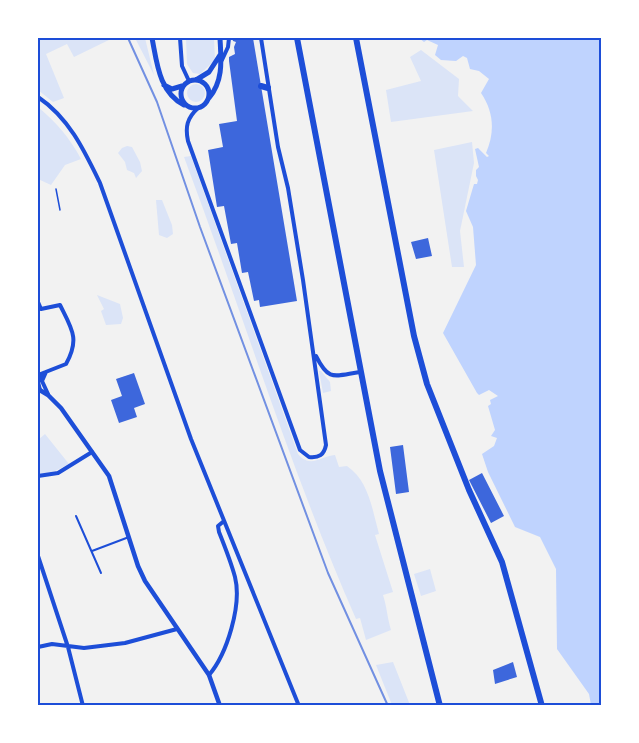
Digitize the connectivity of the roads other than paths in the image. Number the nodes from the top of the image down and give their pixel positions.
1 (152, 38) edge
2 (180, 38) edge
3 (220, 38) edge
4 (229, 38) edge
5 (261, 38) edge
6 (297, 38) edge
7 (356, 38) edge
8 (221, 57) junction
9 (189, 82) junction
10 (164, 86) junction
11 (38, 96) edge
12 (208, 100) junction
13 (186, 105) junction
14 (198, 108) junction
15 (38, 302) edge
16 (314, 353) junction
17 (360, 372) junction
18 (42, 374) edge
19 (39, 390) edge
20 (48, 395) junction
21 (93, 451) junction
22 (38, 476) edge
23 (76, 516) dead end
24 (224, 521) junction
25 (129, 537) junction
26 (91, 551) junction
27 (38, 556) edge
28 (101, 573) dead end
29 (177, 629) junction
30 (68, 647) junction
31 (38, 648) edge
32 (209, 675) junction
33 (83, 705) edge
34 (220, 705) edge
35 (299, 705) edge
36 (440, 705) edge
37 (542, 705) edge

1 - 10 main road
2 - 9 street
3 - 8 main road
4 - 8 street
5 - 16 street
6 - 17 main road
7 - 37 main road
8 - 9 main road
8 - 12 main road
9 - 10 main road
9 - 12 main road
9 - 13 main road
10 - 13 main road
11 - 24 street
12 - 14 main road
13 - 14 main road
14 - 16 street
15 - 18 street
16 - 17 street
17 - 36 main road
18 - 19 street
18 - 20 street
19 - 20 street
20 - 21 street
21 - 22 street
21 - 25 street
23 - 26 lane
24 - 32 street
24 - 35 street
25 - 26 lane
25 - 29 street
26 - 28 lane
27 - 30 street
29 - 30 street
29 - 32 street
30 - 31 street
30 - 33 street
32 - 34 street

